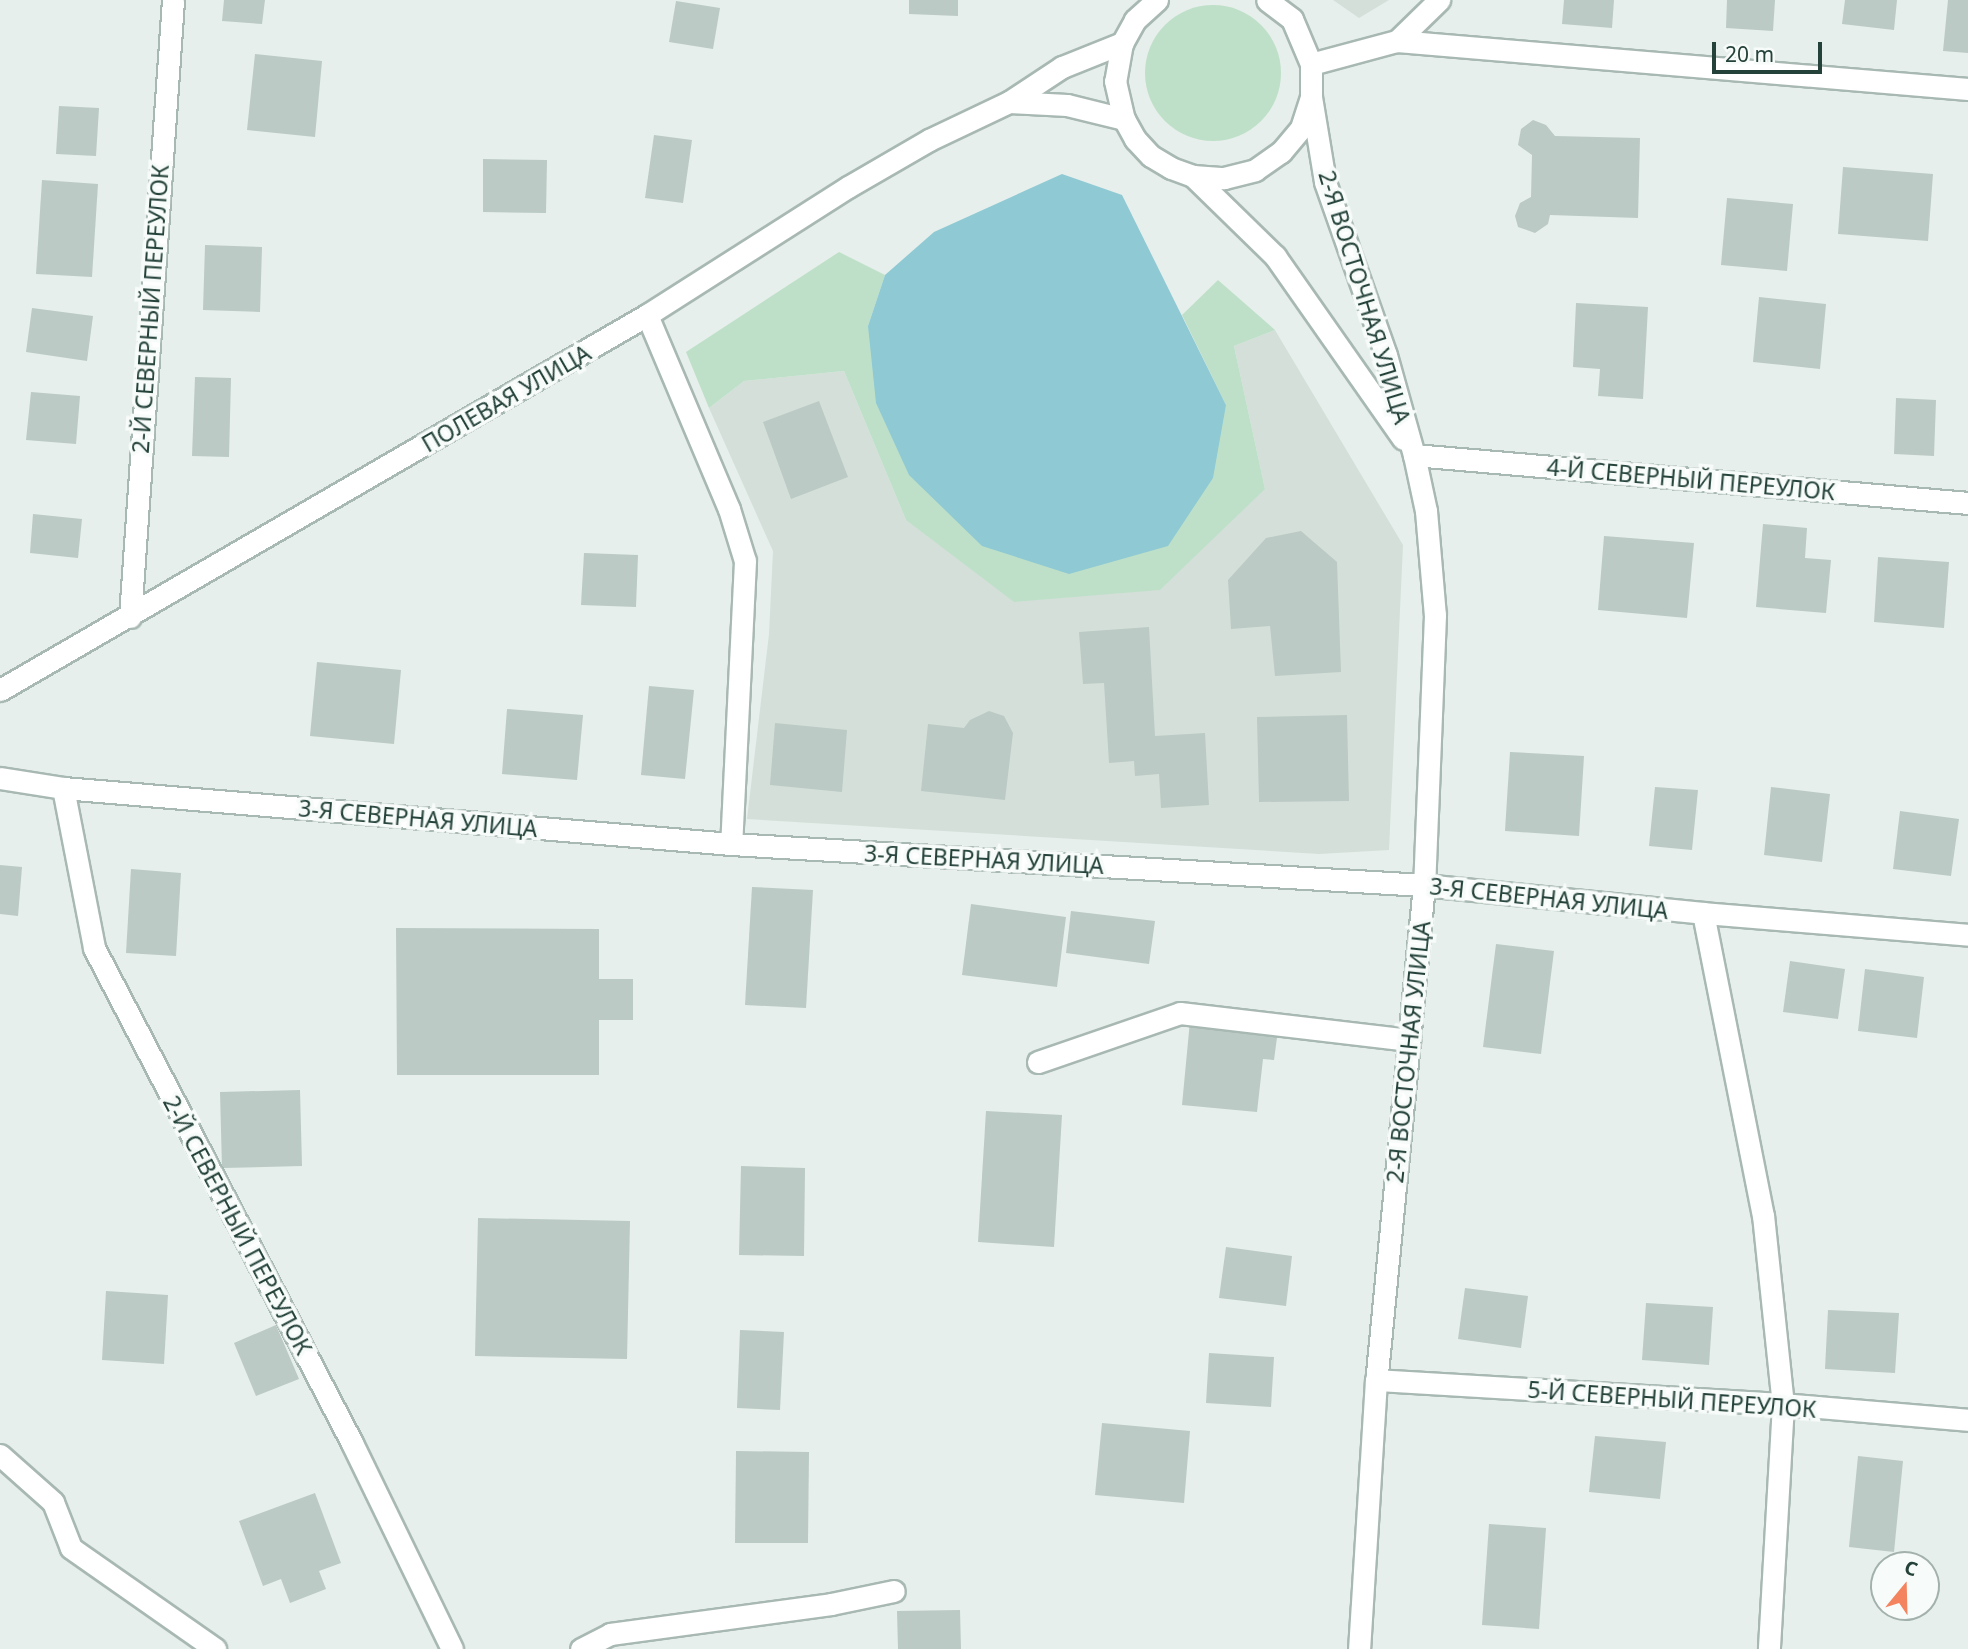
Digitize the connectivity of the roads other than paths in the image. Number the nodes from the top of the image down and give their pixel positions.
1 (173, 0) edge
2 (1157, 0) edge
3 (1267, 0) edge
4 (1439, 0) edge
5 (1134, 10) edge
6 (1397, 41) junction
7 (1122, 43) junction
8 (1311, 64) junction
9 (1968, 89) edge
10 (1311, 97) junction
11 (1009, 102) junction
12 (1124, 119) junction
13 (1192, 176) junction
14 (647, 315) junction
15 (1414, 455) junction
16 (1968, 503) edge
17 (130, 617) junction
18 (0, 690) edge
19 (0, 778) edge
20 (63, 788) junction
21 (731, 844) junction
22 (1424, 885) junction
23 (1703, 914) junction
24 (1968, 935) edge
25 (1409, 1040) junction
26 (1038, 1062) dead end
27 (1376, 1380) junction
28 (1783, 1405) junction
29 (1968, 1420) edge
30 (0, 1455) edge
31 (894, 1591) dead end
32 (215, 1649) edge
33 (452, 1649) edge
34 (581, 1649) edge
35 (1359, 1649) edge
36 (1769, 1649) edge

1 - 17 street, 2-Й СЕВЕРНЫЙ ПЕРЕУЛОК
2 - 5 street
3 - 8 street
4 - 6 street
5 - 7 street
6 - 8 street
6 - 9 street
7 - 11 street, ПОЛЕВАЯ УЛИЦА
7 - 12 street
8 - 10 street
10 - 13 street
10 - 15 street, 2-Я ВОСТОЧНАЯ УЛИЦА
11 - 12 street, ПОЛЕВАЯ УЛИЦА
11 - 14 street, ПОЛЕВАЯ УЛИЦА
12 - 13 street
13 - 15 street, 2-Я ВОСТОЧНАЯ УЛИЦА
14 - 17 street, ПОЛЕВАЯ УЛИЦА
14 - 21 street
15 - 16 street, 4-Й СЕВЕРНЫЙ ПЕРЕУЛОК
15 - 22 street, 2-Я ВОСТОЧНАЯ УЛИЦА
17 - 18 street, ПОЛЕВАЯ УЛИЦА
19 - 20 street, 3-Я СЕВЕРНАЯ УЛИЦА
20 - 21 street, 3-Я СЕВЕРНАЯ УЛИЦА
20 - 33 street, 2-Й СЕВЕРНЫЙ ПЕРЕУЛОК
21 - 22 street, 3-Я СЕВЕРНАЯ УЛИЦА
22 - 23 street, 3-Я СЕВЕРНАЯ УЛИЦА
22 - 25 street, 2-Я ВОСТОЧНАЯ УЛИЦА
23 - 24 street, 3-Я СЕВЕРНАЯ УЛИЦА
23 - 28 street
25 - 26 street
25 - 27 street, 2-Я ВОСТОЧНАЯ УЛИЦА
27 - 28 street, 5-Й СЕВЕРНЫЙ ПЕРЕУЛОК
27 - 35 street, 2-Я ВОСТОЧНАЯ УЛИЦА
28 - 29 street, 5-Й СЕВЕРНЫЙ ПЕРЕУЛОК
28 - 36 street
30 - 32 street
31 - 34 street

